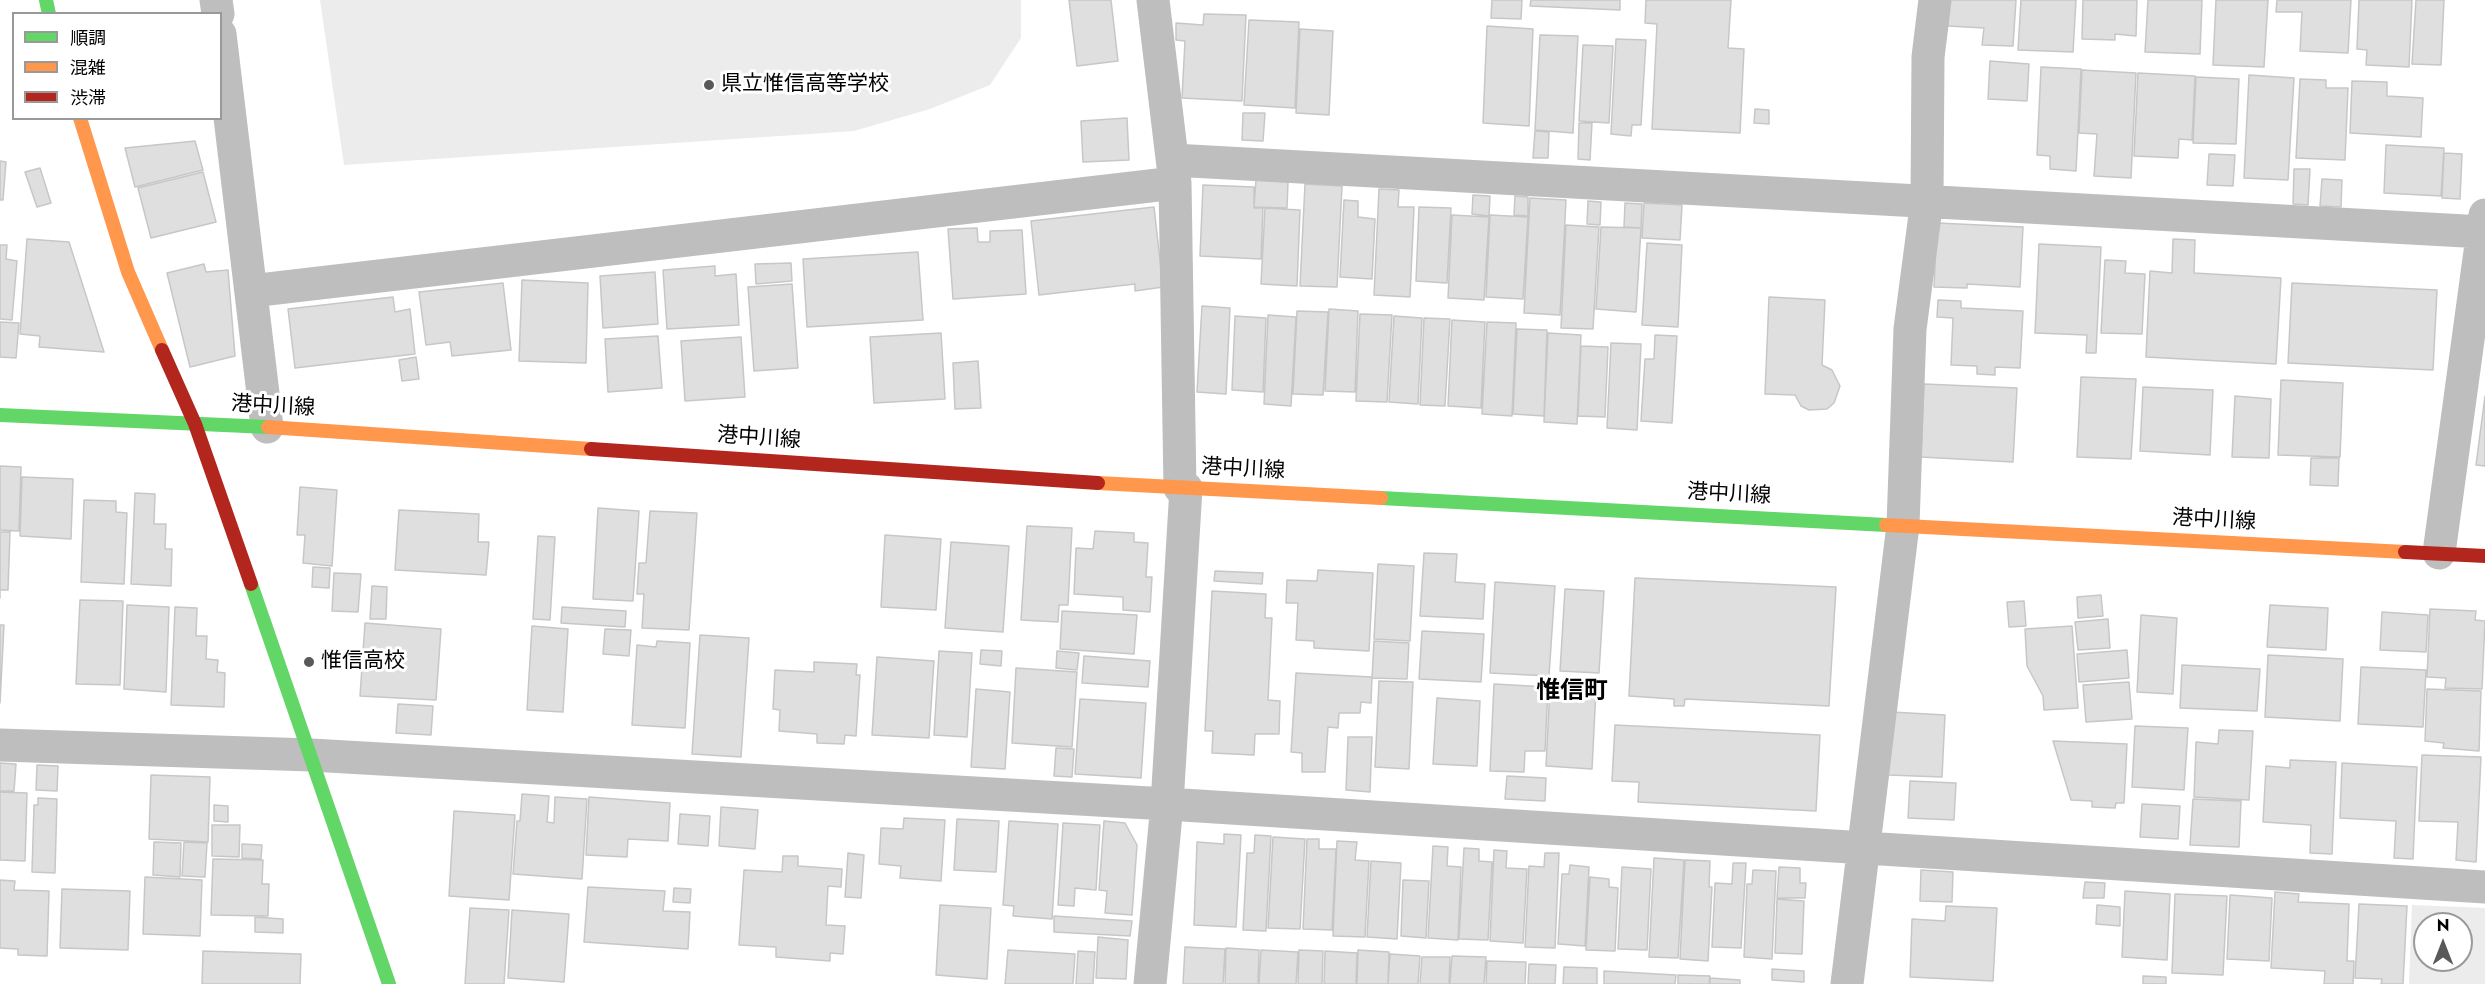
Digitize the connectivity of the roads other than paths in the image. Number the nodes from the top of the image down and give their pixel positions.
1 (1153, 0) edge
2 (1935, 0) edge
3 (222, 51) edge
4 (81, 120) edge
5 (1174, 172) junction
6 (1927, 200) junction
7 (2484, 224) edge
8 (251, 291) junction
9 (0, 416) edge
10 (195, 424) junction
11 (267, 427) junction
12 (1183, 488) junction
13 (1903, 525) junction
14 (2439, 553) junction
15 (2485, 556) edge
16 (0, 745) edge
17 (311, 755) junction
18 (1167, 804) junction
19 (1862, 846) junction
20 (2485, 887) edge
21 (389, 984) edge
22 (1150, 984) edge
23 (1846, 984) edge

1 - 5 street
2 - 6 street
3 - 8 street
4 - 10 main road
5 - 6 street
5 - 8 street
5 - 12 street
6 - 7 street
6 - 13 street
7 - 14 street
8 - 11 street
9 - 10 main road, 港中川線
10 - 11 main road, 港中川線
10 - 17 main road
11 - 12 main road, 港中川線
12 - 13 main road, 港中川線
12 - 18 street
13 - 14 main road, 港中川線
13 - 19 street
14 - 15 main road, 港中川線
16 - 17 street
17 - 18 street
17 - 21 main road
18 - 19 street
18 - 22 street
19 - 20 street
19 - 23 street

